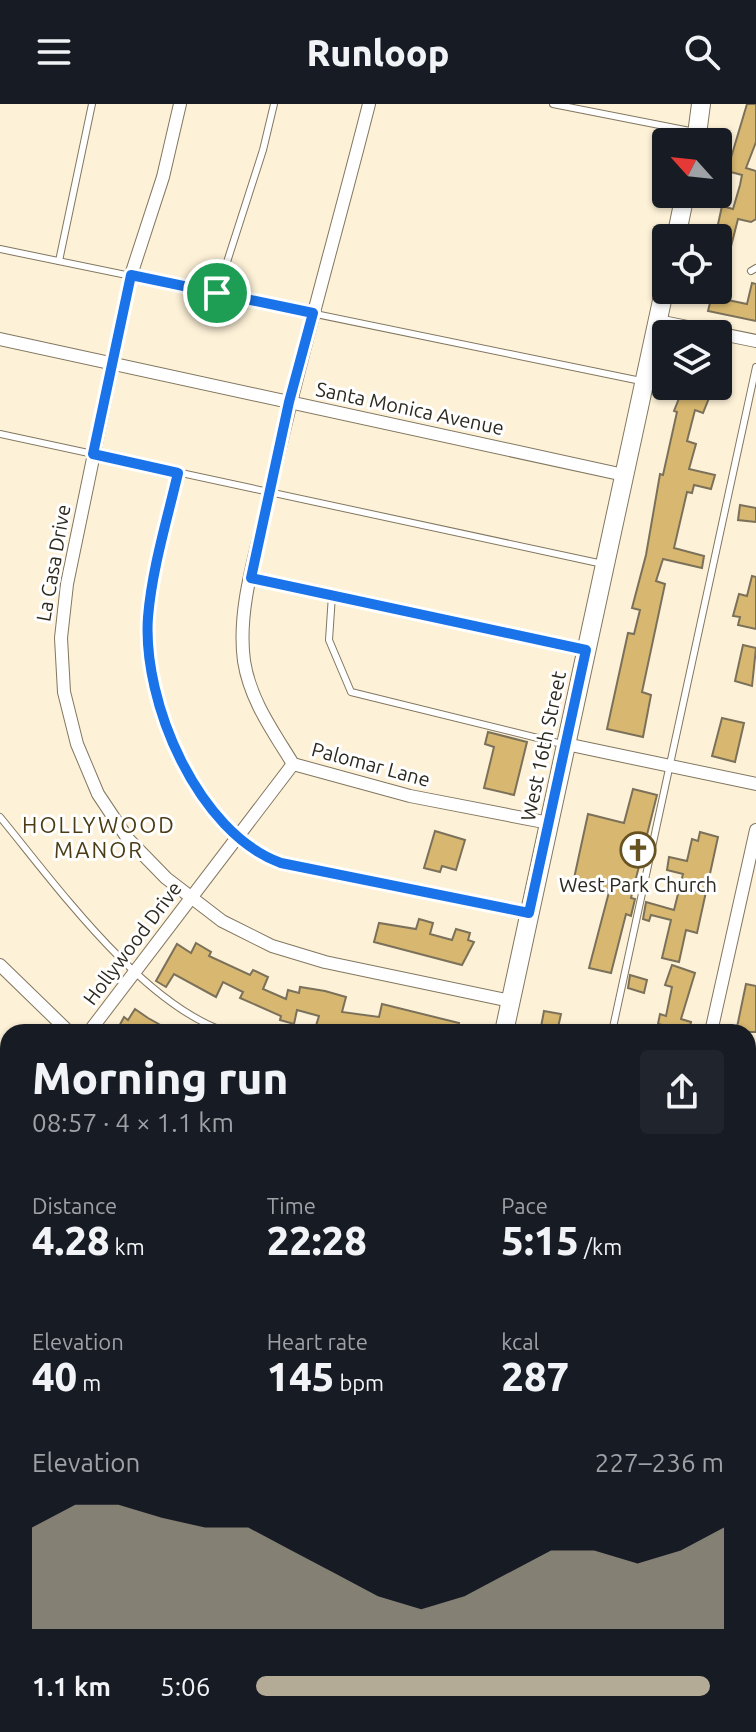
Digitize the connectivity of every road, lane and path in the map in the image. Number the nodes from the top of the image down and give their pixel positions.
1 (92, 104) edge
2 (180, 104) edge
3 (274, 104) edge
4 (369, 104) edge
5 (553, 104) edge
6 (701, 104) edge
7 (655, 128) edge
8 (698, 128) edge
9 (0, 249) edge
10 (59, 261) junction
11 (131, 275) junction
12 (217, 293) junction
13 (313, 313) junction
14 (732, 336) edge
15 (0, 339) edge
16 (756, 341) edge
17 (652, 347) edge
18 (111, 363) junction
19 (756, 367) edge
20 (644, 382) junction
21 (289, 402) junction
22 (0, 436) edge
23 (93, 454) junction
24 (178, 473) junction
25 (624, 475) junction
26 (269, 492) junction
27 (605, 564) junction
28 (251, 578) junction
29 (332, 595) junction
30 (586, 650) junction
31 (566, 744) junction
32 (293, 764) junction
33 (668, 766) junction
34 (756, 784) edge
35 (0, 817) edge
36 (549, 823) junction
37 (756, 830) edge
38 (236, 839) junction
39 (191, 899) junction
40 (529, 913) junction
41 (0, 965) edge
42 (135, 971) junction
43 (510, 1001) junction
44 (61, 1024) edge
45 (95, 1024) edge
46 (212, 1024) edge
47 (506, 1024) edge
48 (614, 1024) edge
49 (713, 1024) edge

1 - 10 lane
2 - 11 street, La Casa Drive
3 - 12 lane
4 - 13 street, Palomar Lane
5 - 7 lane
6 - 8 main road
9 - 10 lane
10 - 11 lane
11 - 12 lane
11 - 18 street, La Casa Drive
12 - 13 lane
13 - 20 lane
13 - 21 street, Palomar Lane
14 - 16 street
15 - 18 street, Santa Monica Avenue
17 - 20 main road, West 16th Street
18 - 21 street, Santa Monica Avenue
18 - 23 street, La Casa Drive
19 - 33 lane
20 - 25 main road, West 16th Street
21 - 25 street, Santa Monica Avenue
21 - 26 street, Palomar Lane
22 - 23 lane
23 - 24 lane
23 - 39 street, La Casa Drive
24 - 26 lane
24 - 38 lane
25 - 27 main road, West 16th Street
26 - 27 lane
26 - 28 street, Palomar Lane
27 - 30 main road, West 16th Street
28 - 29 street
28 - 32 street, Palomar Lane
29 - 30 street
29 - 31 lane
30 - 31 main road, West 16th Street
31 - 33 street
31 - 36 main road, West 16th Street
32 - 36 street, Palomar Lane
32 - 38 street, Hollywood Drive
33 - 34 street
33 - 48 lane
35 - 42 lane
36 - 40 main road, West 16th Street
37 - 49 street
38 - 39 street, Hollywood Drive
38 - 40 lane
39 - 42 street, Hollywood Drive
39 - 43 street, La Casa Drive
40 - 43 main road, West 16th Street
41 - 44 street
42 - 45 street, Hollywood Drive
42 - 46 lane
43 - 47 main road, West 16th Street

